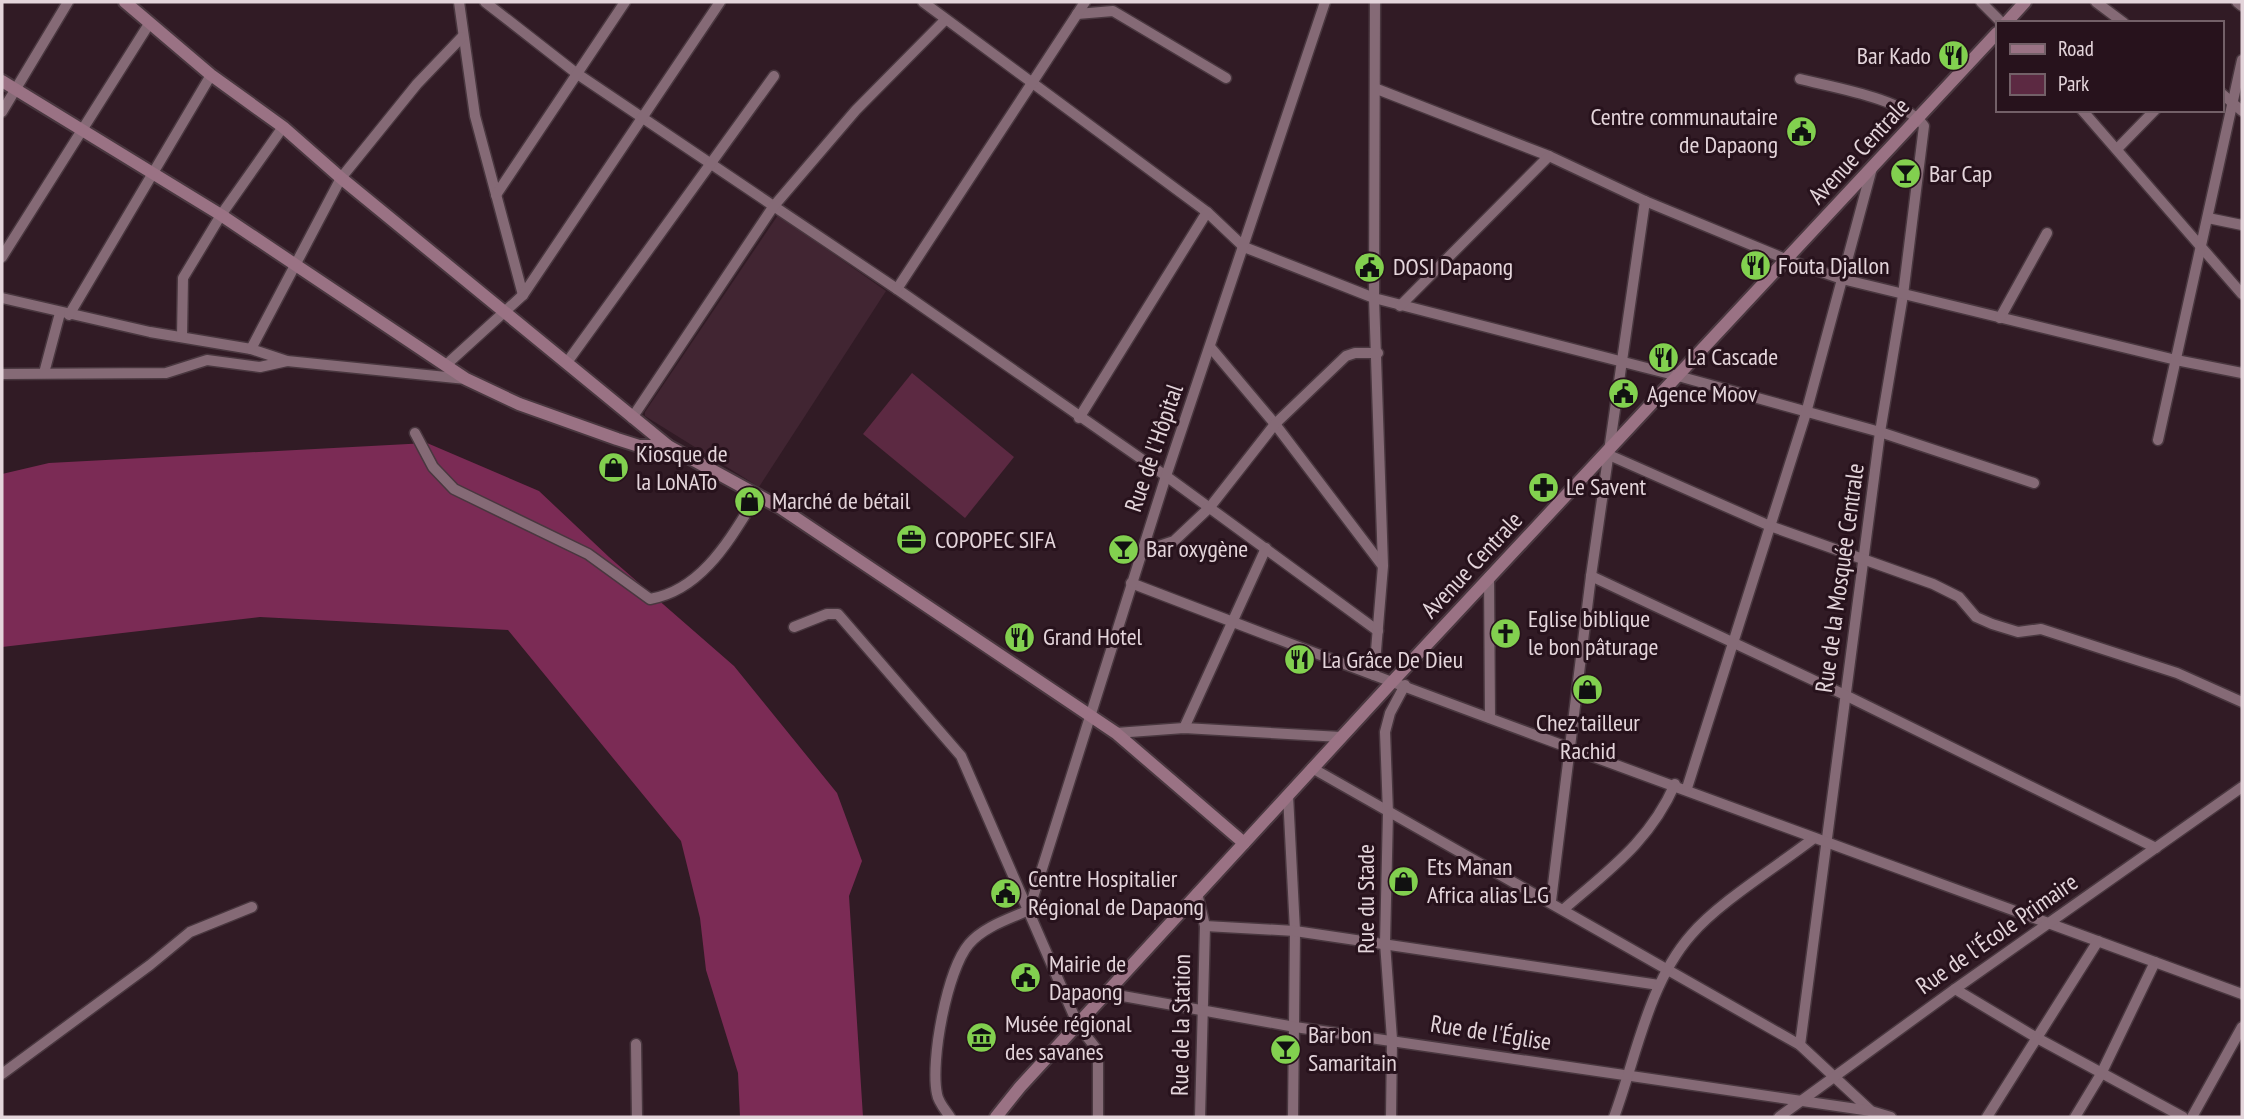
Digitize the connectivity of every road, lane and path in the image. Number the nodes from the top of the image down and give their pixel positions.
1 (68, 2) edge
2 (125, 2) edge
3 (459, 2) edge
4 (485, 2) edge
5 (625, 2) edge
6 (720, 2) edge
7 (923, 2) edge
8 (1085, 2) edge
9 (1375, 2) edge
10 (1981, 2) edge
11 (2025, 2) edge
12 (2096, 2) edge
13 (2237, 2) edge
14 (1320, 3) edge
15 (1111, 6) edge
16 (2242, 6) edge
17 (1077, 14) junction
18 (945, 20) junction
19 (2002, 21) edge
20 (2006, 21) edge
21 (2121, 21) edge
22 (149, 24) junction
23 (1996, 34) edge
24 (462, 37) junction
25 (2242, 60) edge
26 (576, 74) junction
27 (211, 75) junction
28 (774, 76) dead end
29 (1226, 78) dead end
30 (1800, 79) dead end
31 (2, 81) edge
32 (1034, 82) junction
33 (1377, 89) junction
34 (16, 90) junction
35 (2223, 94) edge
36 (2234, 102) junction
37 (2242, 111) edge
38 (2, 112) edge
39 (2084, 112) edge
40 (2153, 112) edge
41 (641, 116) junction
42 (1918, 118) junction
43 (283, 127) junction
44 (84, 130) junction
45 (2117, 149) junction
46 (1549, 156) junction
47 (710, 164) junction
48 (1872, 168) junction
49 (152, 176) junction
50 (341, 178) junction
51 (496, 195) junction
52 (1645, 201) junction
53 (773, 207) junction
54 (1207, 212) junction
55 (221, 215) junction
56 (2208, 218) junction
57 (2242, 225) edge
58 (2047, 233) dead end
59 (2201, 246) junction
60 (1244, 247) junction
61 (2, 257) edge
62 (1788, 260) junction
63 (296, 267) junction
64 (1842, 279) junction
65 (897, 289) junction
66 (2242, 294) edge
67 (523, 295) junction
68 (1903, 295) junction
69 (2, 298) edge
70 (1374, 298) junction
71 (1400, 306) junction
72 (504, 310) junction
73 (64, 314) junction
74 (2000, 318) junction
75 (182, 337) junction
76 (1210, 348) junction
77 (251, 349) junction
78 (1378, 353) junction
79 (2176, 360) junction
80 (287, 361) junction
81 (568, 361) junction
82 (1621, 361) junction
83 (446, 365) junction
84 (44, 373) junction
85 (2242, 373) edge
86 (2, 374) edge
87 (1678, 376) junction
88 (466, 379) junction
89 (1806, 413) junction
90 (632, 418) junction
91 (1079, 418) junction
92 (1275, 424) junction
93 (1880, 432) junction
94 (415, 433) dead end
95 (2158, 440) dead end
96 (668, 446) junction
97 (1609, 452) junction
98 (1166, 476) junction
99 (2034, 483) dead end
100 (757, 496) junction
101 (1210, 507) junction
102 (1770, 526) junction
103 (1266, 548) junction
104 (1141, 552) junction
105 (1866, 558) junction
106 (1383, 566) junction
107 (1591, 576) junction
108 (1489, 577) junction
109 (1131, 583) junction
110 (1232, 622) junction
111 (794, 627) dead end
112 (1378, 631) junction
113 (1731, 640) junction
114 (1374, 675) junction
115 (1399, 683) junction
116 (1846, 695) junction
117 (2242, 702) edge
118 (1088, 715) junction
119 (1490, 718) junction
120 (1184, 728) junction
121 (1116, 733) junction
122 (1341, 737) junction
123 (1569, 749) junction
124 (1312, 768) junction
125 (1675, 784) junction
126 (2242, 787) edge
127 (1687, 788) junction
128 (1288, 795) junction
129 (1388, 813) junction
130 (1814, 838) junction
131 (1244, 843) junction
132 (1825, 843) junction
133 (2155, 848) junction
134 (1197, 893) junction
135 (1551, 901) junction
136 (252, 907) dead end
137 (1564, 908) junction
138 (1029, 910) junction
139 (2049, 923) junction
140 (1205, 926) junction
141 (1296, 931) junction
142 (2098, 941) junction
143 (1385, 943) junction
144 (2155, 962) junction
145 (1668, 971) junction
146 (1659, 985) junction
147 (1955, 989) junction
148 (1106, 993) junction
149 (2242, 994) edge
150 (1202, 1012) junction
151 (1078, 1025) junction
152 (1295, 1027) junction
153 (2242, 1027) edge
154 (2037, 1038) junction
155 (1392, 1039) junction
156 (636, 1044) dead end
157 (1800, 1045) junction
158 (2, 1074) edge
159 (2101, 1074) junction
160 (1629, 1076) junction
161 (1833, 1077) junction
162 (1009, 1099) junction
163 (1802, 1103) junction
164 (1871, 1111) junction
165 (637, 1117) edge
166 (950, 1117) edge
167 (989, 1117) edge
168 (996, 1117) edge
169 (1098, 1117) edge
170 (1200, 1117) edge
171 (1293, 1117) edge
172 (1391, 1117) edge
173 (1614, 1117) edge
174 (1779, 1117) edge
175 (1891, 1117) edge
176 (1987, 1117) edge
177 (2076, 1117) edge
178 (2183, 1117) edge
179 (2192, 1117) edge

1 - 34 street
2 - 22 main road
3 - 24 street
4 - 26 street
5 - 26 street
6 - 41 street
7 - 18 street
8 - 17 street
9 - 33 street
10 - 19 street
11 - 20 main road
12 - 21 street
13 - 16 street
14 - 60 street, Rue de l'Hôpital
15 - 17 street
15 - 29 street
17 - 32 street
18 - 32 street
18 - 53 street
22 - 27 main road
22 - 44 street
23 - 42 main road, Avenue Centrale
24 - 50 street
24 - 51 street
25 - 36 street
26 - 41 street
26 - 51 street
27 - 43 main road
27 - 49 street
28 - 47 street
30 - 42 street
31 - 34 main road
32 - 54 street
32 - 65 street
33 - 46 street
33 - 70 street
34 - 38 street
34 - 44 main road
35 - 36 street
36 - 37 street
36 - 56 street
39 - 45 street
40 - 45 street
41 - 47 street
41 - 67 street
42 - 48 main road, Avenue Centrale
42 - 68 street, Rue de la Mosquée Centrale
43 - 50 main road
43 - 55 street
44 - 49 main road
44 - 61 street
45 - 59 street
46 - 52 street
46 - 71 street
47 - 53 street
47 - 81 street
48 - 62 main road, Avenue Centrale
48 - 64 street
49 - 55 main road
49 - 73 street
50 - 63 street
50 - 72 main road
51 - 67 street
52 - 62 street
52 - 82 street
53 - 65 street
53 - 90 street
54 - 60 street
54 - 91 street
55 - 63 main road
55 - 75 street
56 - 57 street
56 - 59 street
58 - 74 street
59 - 66 street
59 - 79 street
60 - 70 street
60 - 76 street, Rue de l'Hôpital
62 - 64 street
62 - 87 main road, Avenue Centrale
63 - 77 street
63 - 83 main road
64 - 68 street
64 - 89 street
65 - 91 street
67 - 72 street
68 - 74 street
68 - 93 street, Rue de la Mosquée Centrale
69 - 73 street
70 - 71 street
70 - 78 street
71 - 82 street
72 - 81 main road
72 - 83 street
73 - 75 street
73 - 84 street
74 - 79 street
75 - 77 street
76 - 92 street
76 - 98 street, Rue de l'Hôpital
77 - 80 street
78 - 92 street
78 - 106 street
79 - 85 street
79 - 95 street
80 - 84 street
80 - 88 street
81 - 90 main road
82 - 87 street
82 - 97 street
83 - 88 main road
84 - 86 street
87 - 89 street
87 - 97 main road, Avenue Centrale
88 - 96 main road
89 - 93 street
89 - 102 street
90 - 96 main road
91 - 98 street
92 - 101 street
92 - 106 street
93 - 99 street
93 - 105 street, Rue de la Mosquée Centrale
94 - 100 street
96 - 100 main road
97 - 102 street
97 - 107 street
97 - 108 main road, Avenue Centrale
98 - 101 street
98 - 104 street, Rue de l'Hôpital
100 - 118 main road
101 - 103 street
101 - 104 street
102 - 105 street
102 - 113 street
103 - 110 street
103 - 112 street
104 - 109 street, Rue de l'Hôpital
105 - 116 street, Rue de la Mosquée Centrale
105 - 117 street
106 - 112 street
107 - 113 street
107 - 123 street
108 - 115 main road, Avenue Centrale
108 - 119 street
109 - 110 street
109 - 118 street, Rue de l'Hôpital
110 - 114 street
110 - 120 street
111 - 138 street
112 - 114 street
113 - 116 street
113 - 127 street
114 - 115 street
115 - 119 street
115 - 122 main road, Avenue Centrale
115 - 129 street, Rue du Stade
116 - 132 street, Rue de la Mosquée Centrale
116 - 133 street
118 - 121 main road
118 - 138 street, Rue de l'Hôpital
119 - 123 street
120 - 121 street
120 - 122 street
121 - 131 main road
122 - 124 main road, Avenue Centrale
123 - 125 street
123 - 135 street
124 - 128 main road, Avenue Centrale
124 - 129 street
125 - 127 street
125 - 137 street
126 - 133 street, Rue de l'École Primaire
127 - 130 street
128 - 131 main road, Avenue Centrale
128 - 141 street
129 - 135 street
129 - 143 street, Rue du Stade
130 - 132 street
130 - 145 street
131 - 134 main road, Avenue Centrale
132 - 139 street
132 - 157 street, Rue de la Mosquée Centrale
133 - 139 street, Rue de l'École Primaire
134 - 140 street, Rue de la Station
134 - 148 main road, Avenue Centrale
135 - 137 street
136 - 158 street
137 - 145 street
138 - 151 street
138 - 166 street
139 - 142 street
139 - 147 street, Rue de l'École Primaire
140 - 141 street
140 - 150 street, Rue de la Station
141 - 143 street
141 - 152 street
142 - 144 street
142 - 154 street
143 - 146 street
143 - 155 street, Rue du Stade
144 - 149 street
144 - 159 street
145 - 146 street
145 - 157 street
146 - 160 street
147 - 154 street
147 - 161 street, Rue de l'École Primaire
148 - 150 street, Rue de l'Église
148 - 151 main road, Avenue Centrale
150 - 152 street, Rue de l'Église
150 - 170 street, Rue de la Station
151 - 162 main road, Avenue Centrale
151 - 169 street
152 - 155 street, Rue de l'Église
152 - 171 street
153 - 179 street
154 - 159 street
154 - 176 street
155 - 160 street, Rue de l'Église
155 - 172 street, Rue du Stade
156 - 165 street
157 - 161 street
159 - 177 street
159 - 178 street
160 - 163 street, Rue de l'Église
160 - 173 street
161 - 163 street, Rue de l'École Primaire
161 - 164 street
162 - 167 main road, Avenue Centrale
162 - 168 main road, Avenue Centrale
163 - 164 street, Rue de l'Église
163 - 174 street, Rue de l'École Primaire
164 - 175 street, Rue de l'Église

